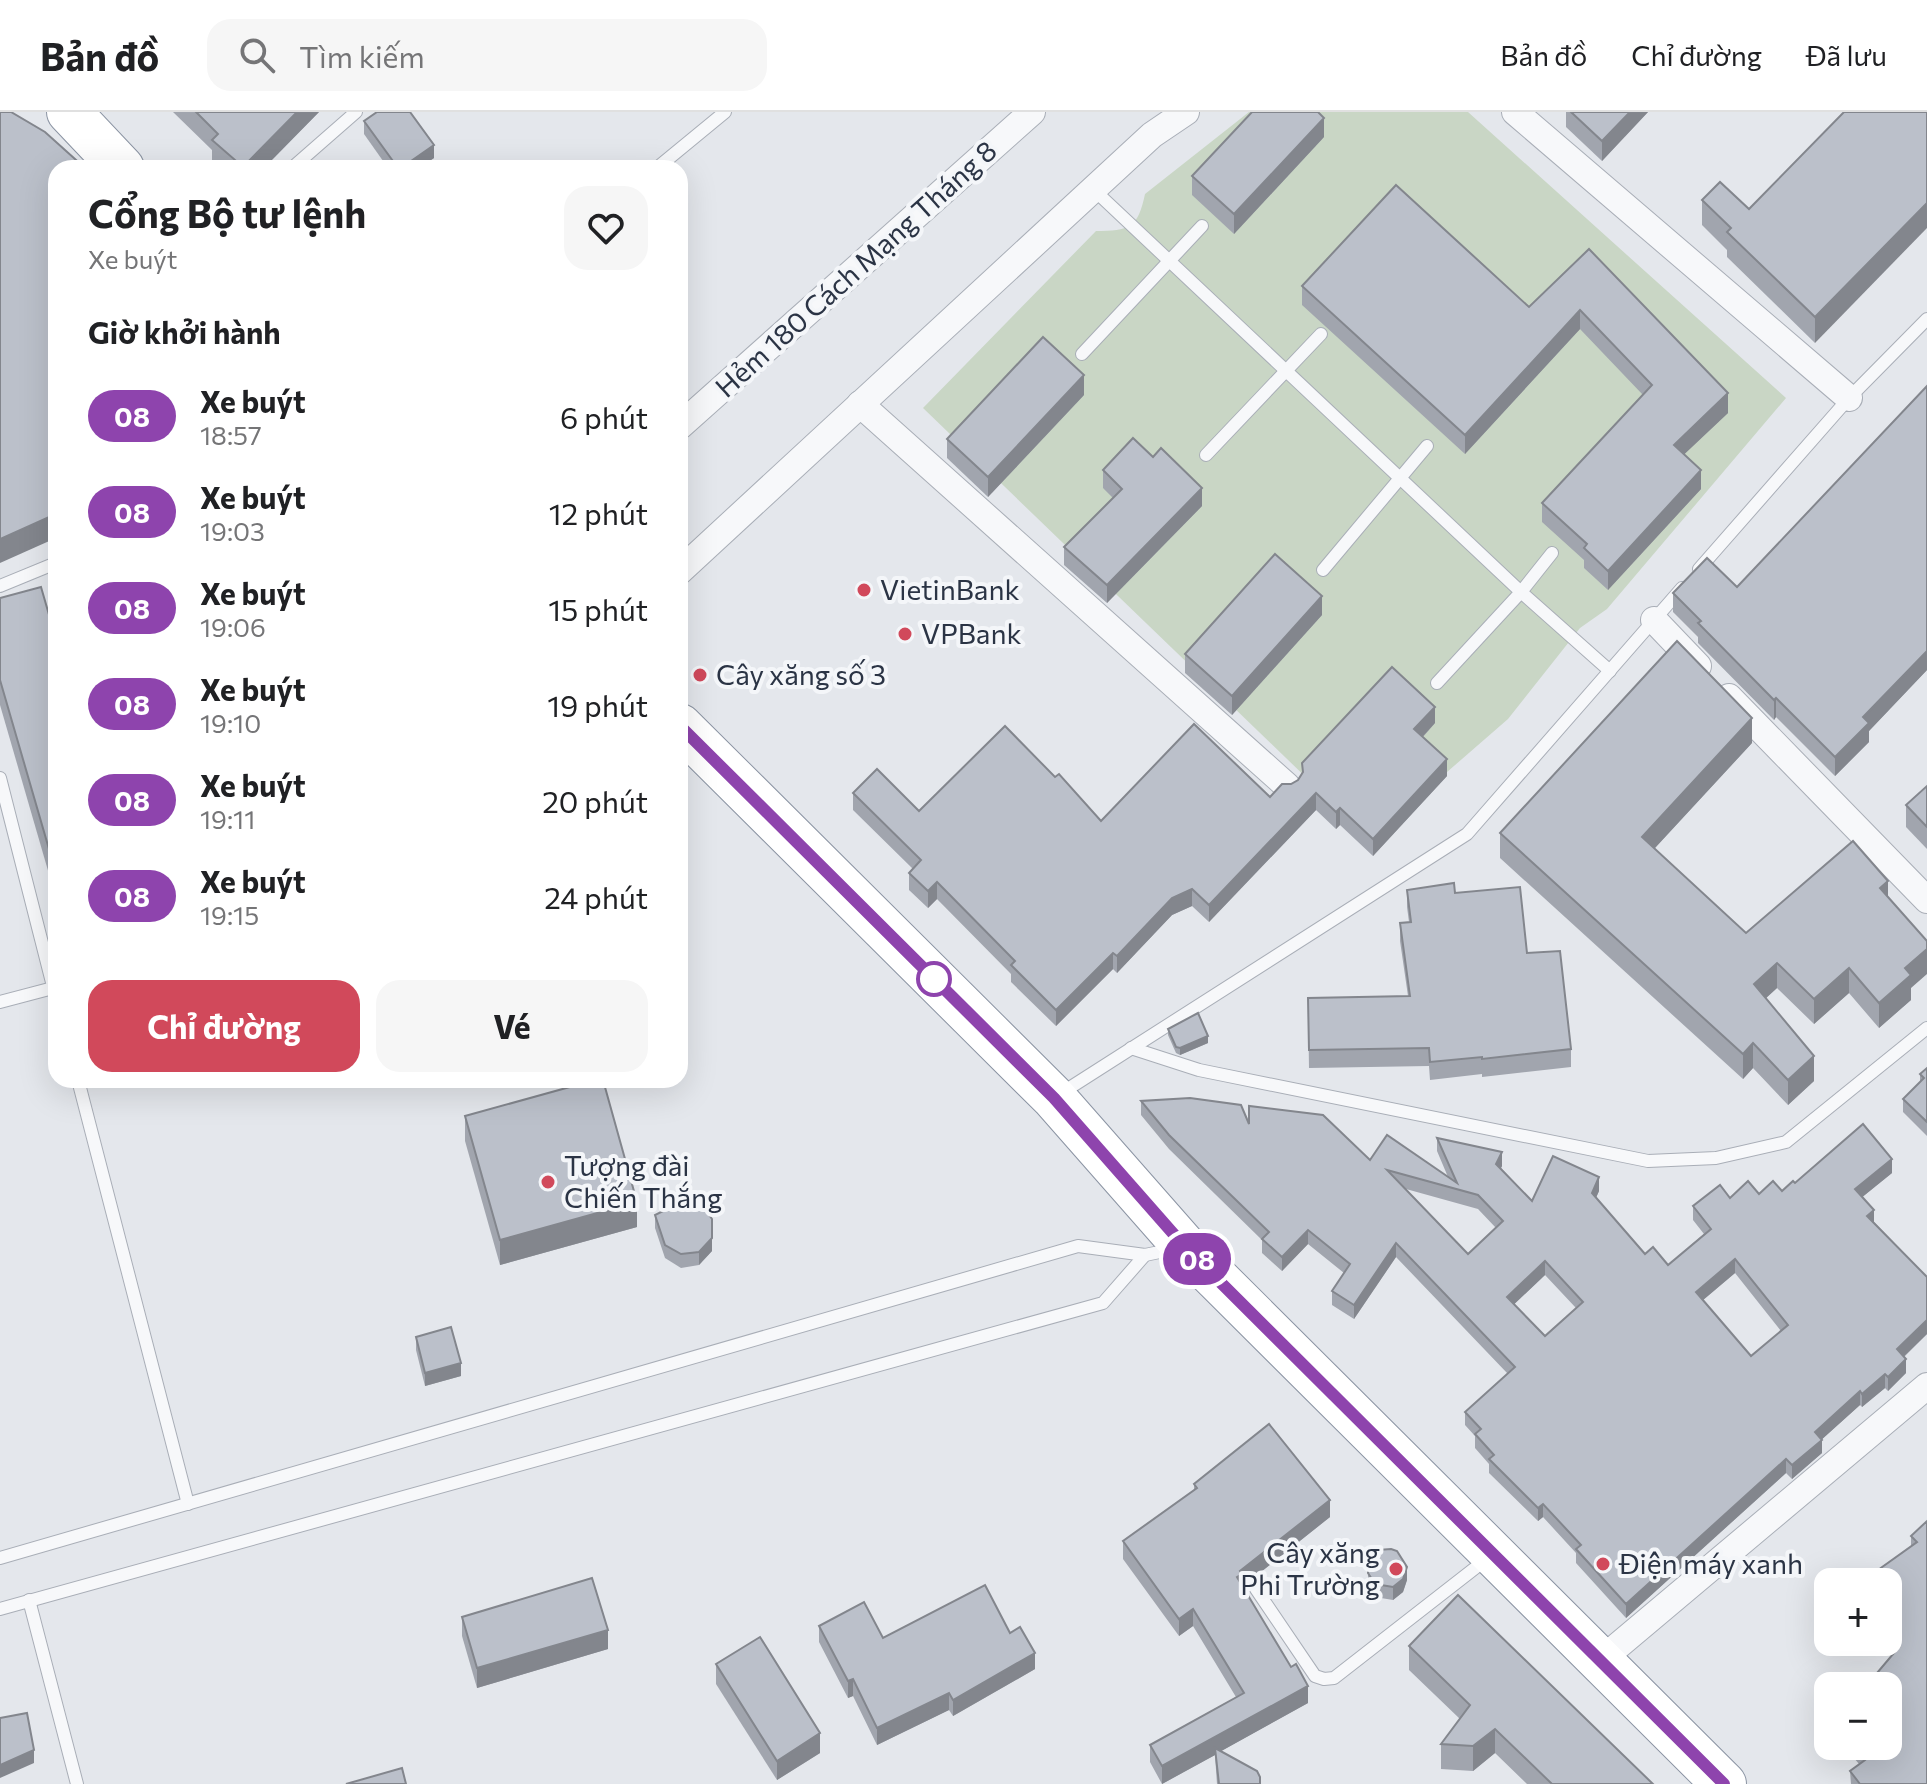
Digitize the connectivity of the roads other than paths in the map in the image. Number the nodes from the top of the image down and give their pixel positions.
1 (69, 112) edge
2 (356, 112) edge
3 (725, 112) edge
4 (1032, 112) edge
5 (1186, 112) edge
6 (1515, 112) edge
7 (114, 160) edge
8 (301, 160) edge
9 (667, 160) edge
10 (1093, 189) junction
11 (1202, 226) dead end
12 (1170, 261) junction
13 (1927, 319) edge
14 (1321, 334) dead end
15 (1082, 354) dead end
16 (1286, 370) junction
17 (1849, 398) junction
18 (860, 404) junction
19 (688, 419) edge
20 (1427, 446) dead end
21 (1206, 455) dead end
22 (1400, 478) junction
23 (1552, 553) dead end
24 (688, 564) edge
25 (48, 566) edge
26 (1323, 570) dead end
27 (0, 586) edge
28 (1521, 592) junction
29 (1654, 620) junction
30 (1610, 671) junction
31 (1437, 683) dead end
32 (688, 739) edge
33 (0, 778) edge
34 (1287, 786) edge
35 (1927, 900) edge
36 (48, 966) edge
37 (48, 994) edge
38 (0, 1002) edge
39 (1927, 1028) edge
40 (1131, 1048) junction
41 (80, 1088) edge
42 (1054, 1098) junction
43 (1165, 1251) junction
44 (1927, 1386) edge
45 (188, 1504) junction
46 (1493, 1553) junction
47 (0, 1558) edge
48 (1256, 1589) dead end
49 (29, 1600) junction
50 (0, 1609) edge
51 (1601, 1660) junction
52 (77, 1784) edge
53 (1724, 1784) edge

1 - 7 highway
2 - 8 lane
3 - 9 lane
4 - 19 street, Hẻm 180 Cách Mạng Tháng 8
5 - 10 street
6 - 17 street
10 - 12 lane
10 - 18 street
11 - 12 lane
12 - 15 lane
12 - 16 lane
13 - 17 lane
14 - 16 lane
16 - 21 lane
16 - 22 lane
17 - 29 lane
18 - 24 street
18 - 34 street
20 - 22 lane
22 - 26 lane
22 - 28 lane
23 - 28 lane
25 - 27 lane
28 - 30 lane
28 - 31 lane
29 - 30 lane
29 - 35 street
30 - 40 lane
32 - 42 highway
33 - 36 lane
37 - 38 lane
39 - 40 lane
40 - 42 lane
41 - 45 lane
42 - 43 highway
43 - 45 lane
43 - 46 highway
43 - 49 lane
44 - 51 street
45 - 47 lane
46 - 48 lane
46 - 51 highway
49 - 50 lane
49 - 52 lane
51 - 53 highway

